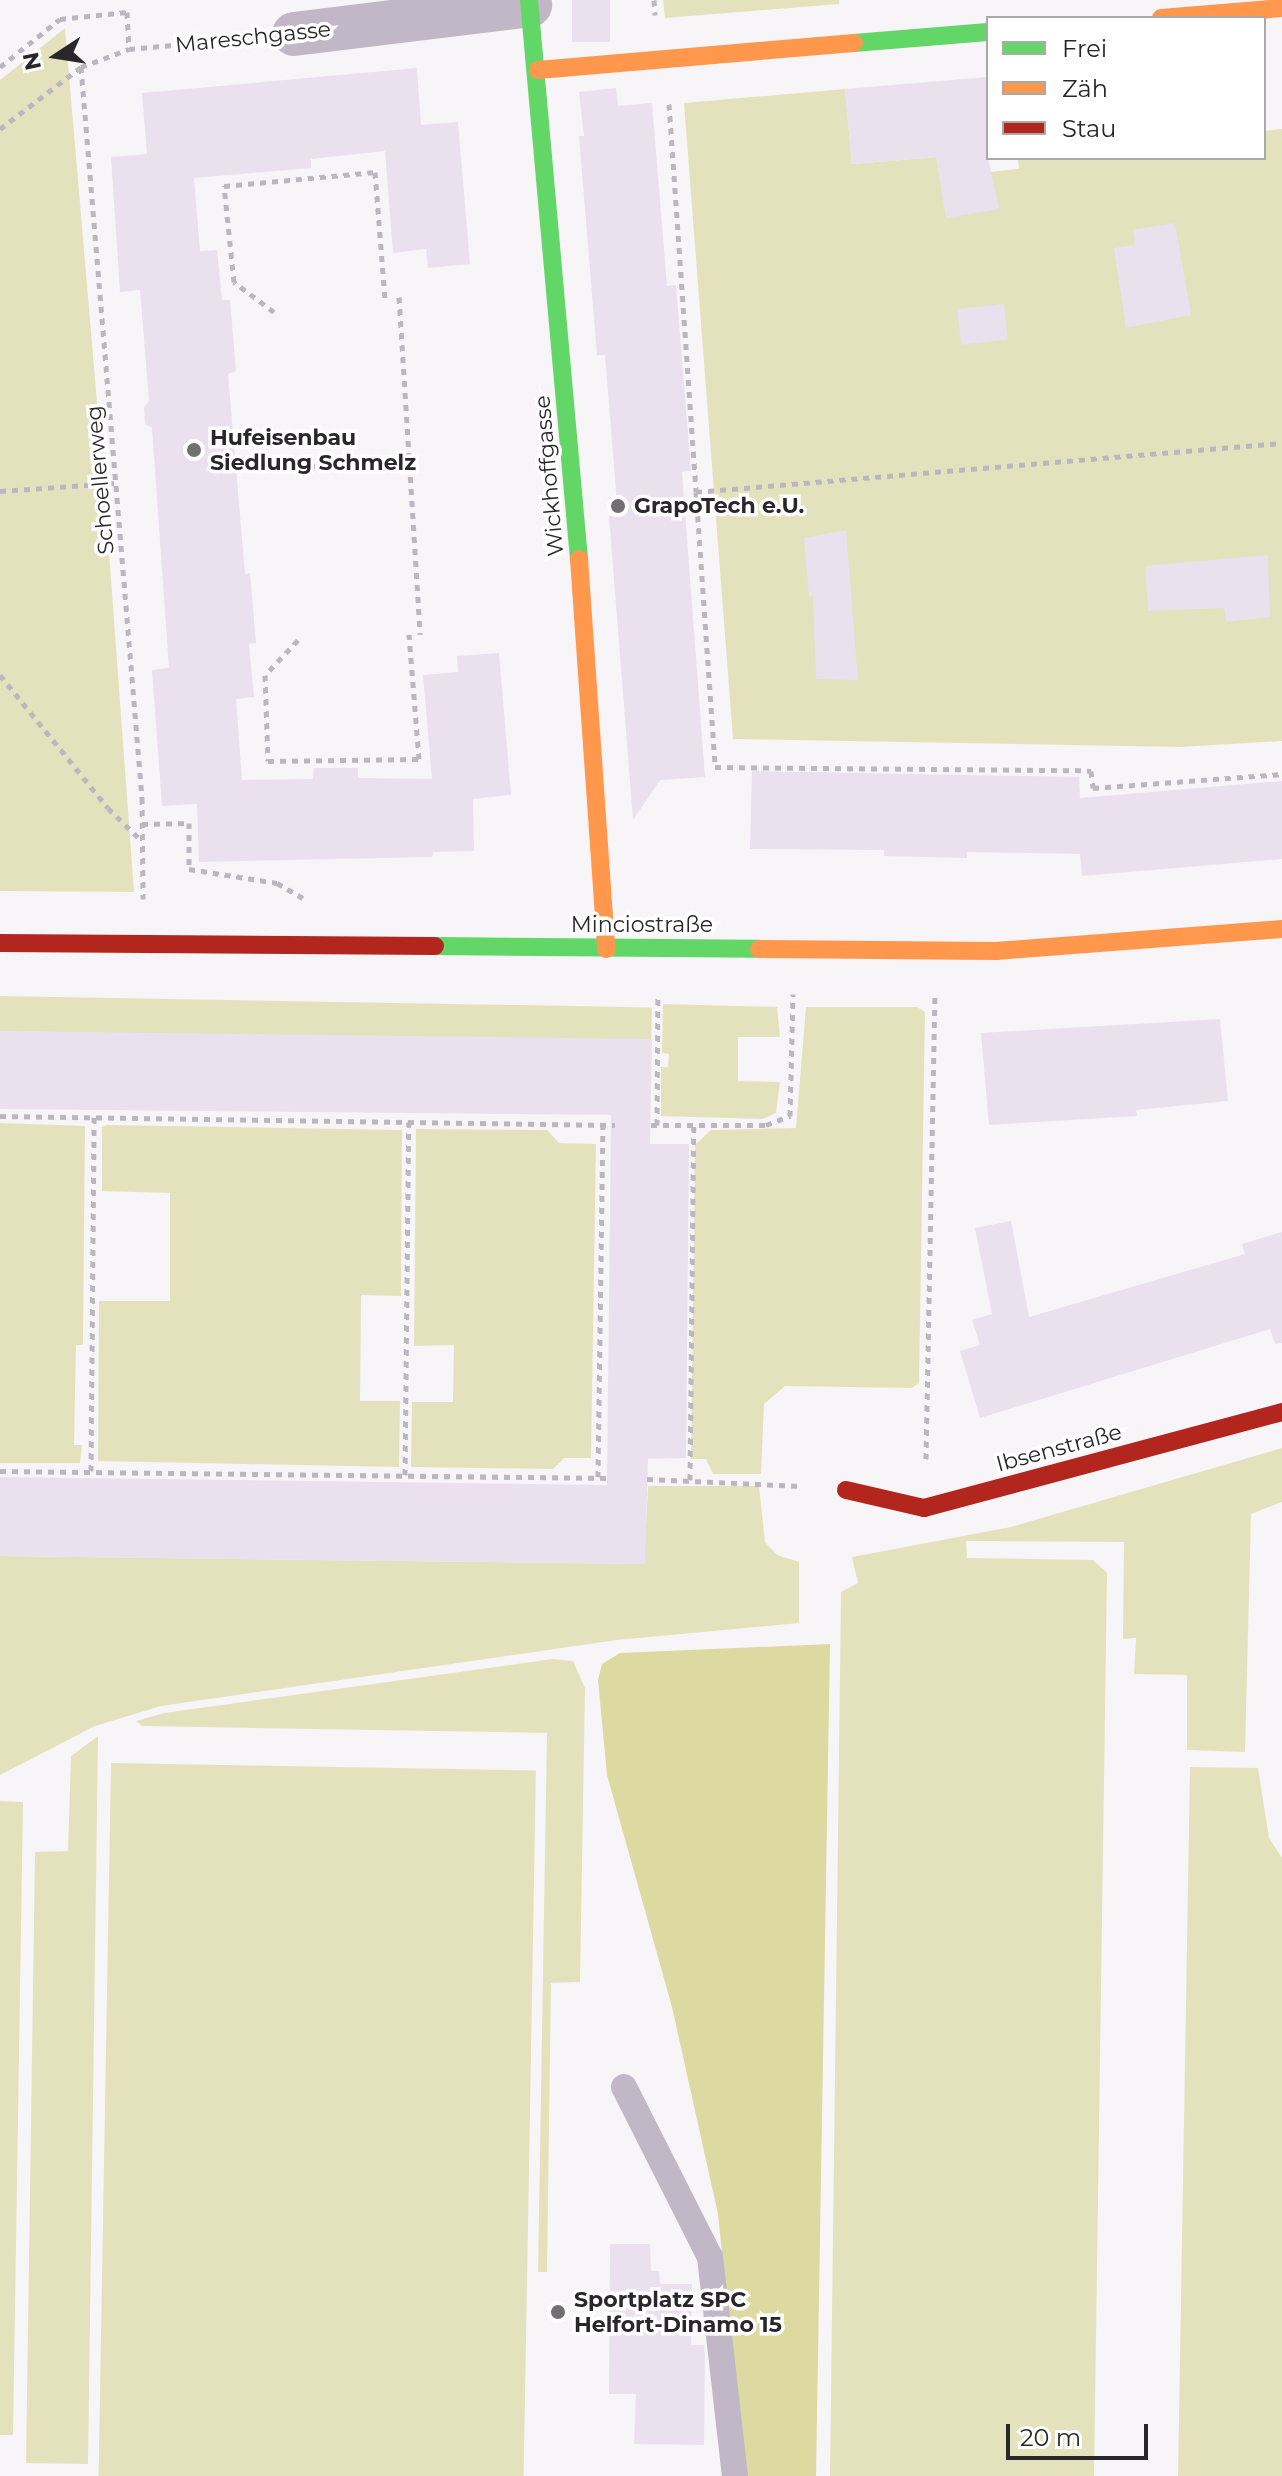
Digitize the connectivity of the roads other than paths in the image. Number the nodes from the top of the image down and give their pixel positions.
1 (529, 3) edge
2 (1282, 8) edge
3 (1185, 16) edge
4 (986, 32) edge
5 (294, 34) road end
6 (538, 70) junction
7 (1282, 929) edge
8 (0, 943) edge
9 (606, 949) junction
10 (1282, 1412) edge
11 (846, 1490) dead end
12 (624, 2087) dead end
13 (735, 2476) edge

1 - 5 street, Mareschgasse
1 - 6 street, Wickhoffgasse
2 - 3 street
4 - 6 street
6 - 9 street, Wickhoffgasse
7 - 9 street, Minciostraße
8 - 9 street, Minciostraße
10 - 11 street, Ibsenstraße
12 - 13 lane

